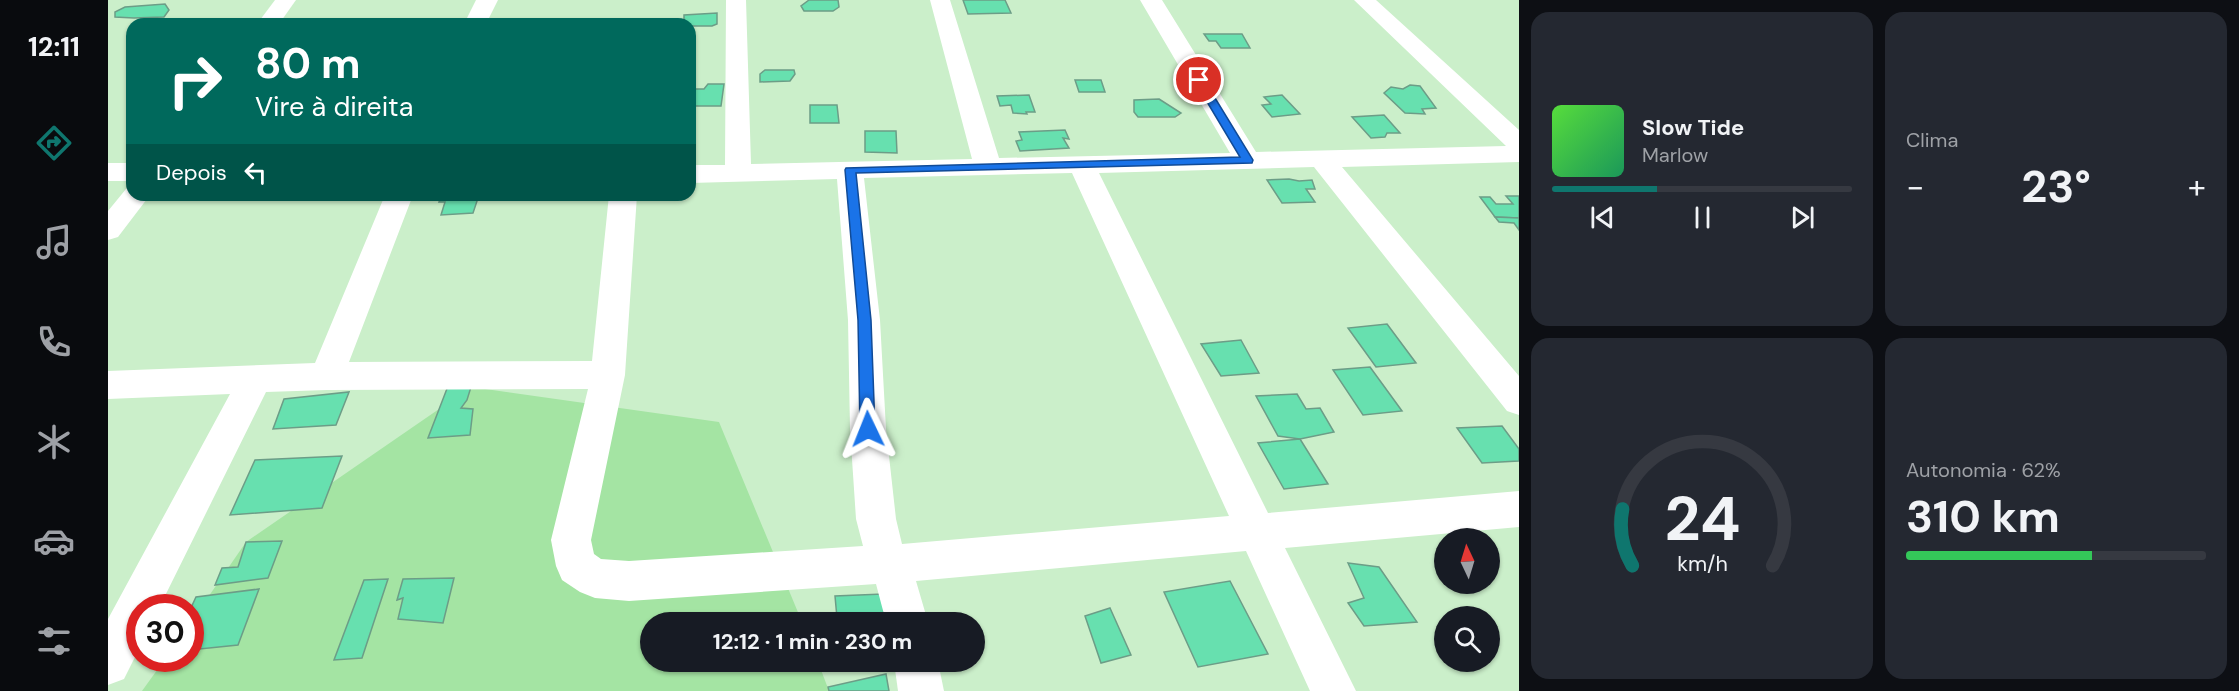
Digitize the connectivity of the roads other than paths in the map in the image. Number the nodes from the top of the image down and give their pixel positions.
1 (286, 0) edge
2 (487, 0) edge
3 (736, 0) edge
4 (940, 0) edge
5 (1151, 0) edge
6 (1364, 0) edge
7 (272, 18) edge
8 (478, 18) edge
9 (1519, 144) edge
10 (1519, 154) edge
11 (1321, 159) junction
12 (1248, 160) junction
13 (1081, 164) junction
14 (988, 167) junction
15 (850, 170) junction
16 (108, 172) edge
17 (126, 172) edge
18 (738, 173) junction
19 (696, 174) edge
20 (131, 201) edge
21 (397, 201) edge
22 (622, 201) edge
23 (108, 230) edge
24 (608, 375) junction
25 (327, 376) junction
26 (255, 380) junction
27 (108, 385) edge
28 (1519, 401) edge
29 (1519, 509) edge
30 (1257, 531) junction
31 (891, 564) junction
32 (904, 612) edge
33 (108, 663) edge
34 (918, 672) edge
35 (921, 691) edge
36 (1333, 691) edge

1 - 7 street
2 - 8 street
3 - 18 street
4 - 14 street
5 - 12 street
6 - 9 street
10 - 11 street
11 - 12 street
11 - 28 street
12 - 13 street
13 - 14 street
13 - 30 street
14 - 15 street
15 - 18 street
15 - 31 street
16 - 17 street
18 - 19 street
20 - 23 street
21 - 25 street
22 - 24 street
24 - 25 street
24 - 31 street
25 - 26 street
26 - 27 street
26 - 33 street
29 - 30 street
30 - 31 street
30 - 36 street
31 - 32 street
34 - 35 street

